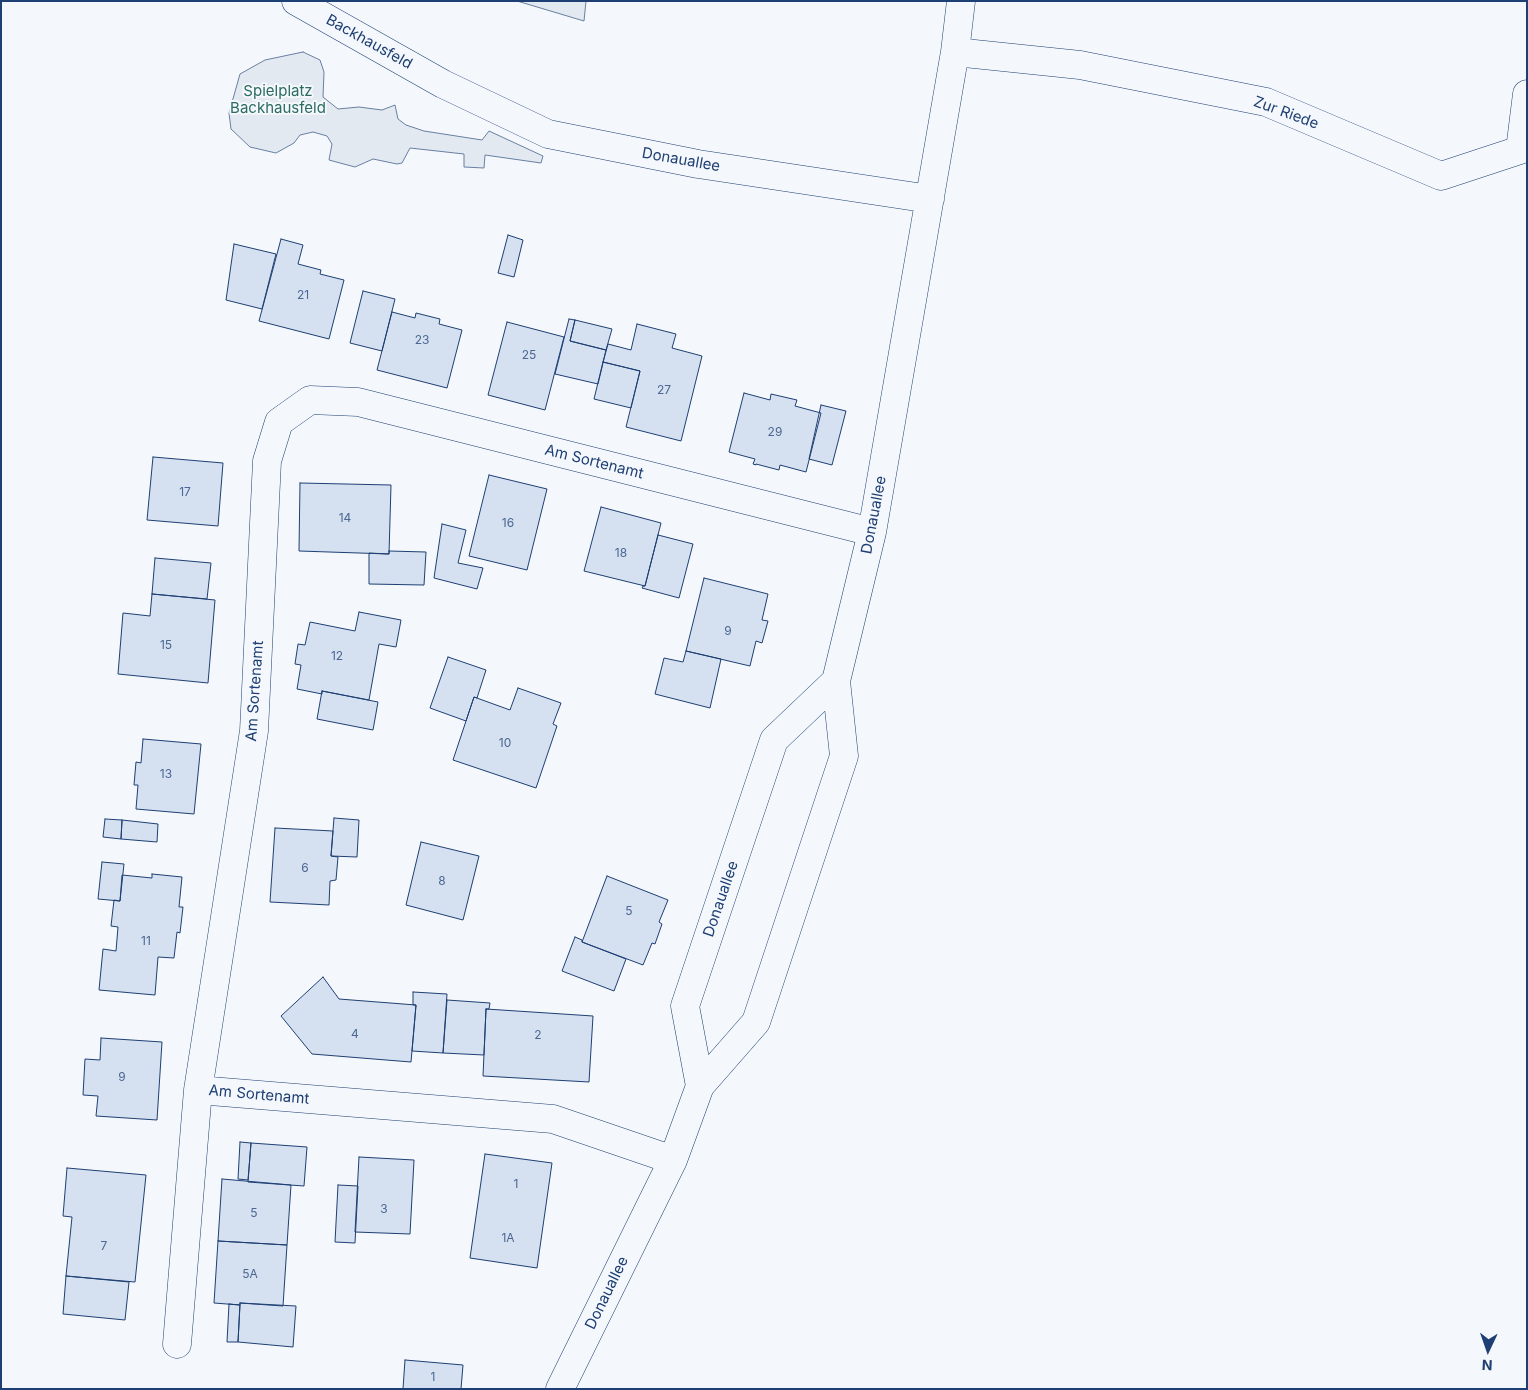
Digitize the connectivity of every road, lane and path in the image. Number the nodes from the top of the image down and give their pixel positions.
1 (296, 1) edge
2 (961, 1) edge
3 (955, 52) junction
4 (443, 84) joint
5 (1527, 94) edge
6 (930, 199) junction
7 (872, 532) junction
8 (836, 681) junction
9 (700, 1086) junction
10 (198, 1090) junction
11 (673, 1160) junction
12 (177, 1344) dead end
13 (560, 1389) edge

1 - 4 street, Backhausfeld
2 - 3 street, Donauallee
3 - 5 street, Zur Riede
3 - 6 street, Donauallee
4 - 6 street, Donauallee
6 - 7 street, Donauallee
7 - 8 street, Donauallee
7 - 10 street, Am Sortenamt
8 - 9 street, Donauallee
8 - 9 street, Donauallee
9 - 11 street, Donauallee
10 - 11 street, Am Sortenamt
10 - 12 street
11 - 13 street, Donauallee

